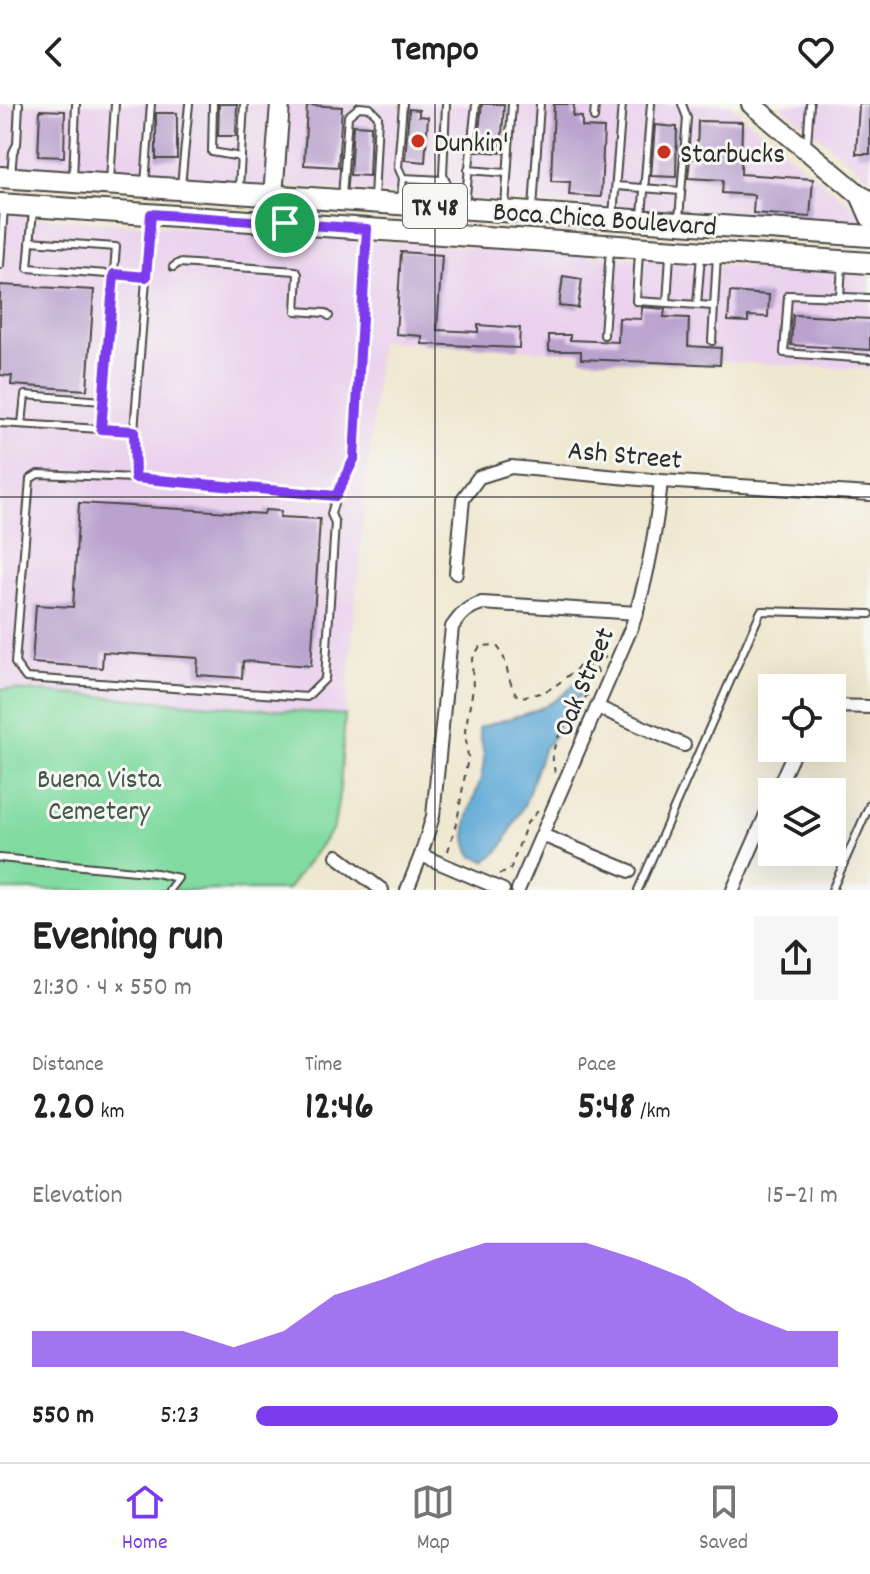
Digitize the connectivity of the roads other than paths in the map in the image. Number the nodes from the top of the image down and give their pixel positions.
1 (19, 104) edge
2 (76, 104) edge
3 (115, 104) edge
4 (151, 104) edge
5 (189, 104) edge
6 (213, 104) edge
7 (244, 104) edge
8 (280, 104) edge
9 (403, 104) edge
10 (446, 104) edge
11 (476, 104) edge
12 (512, 104) edge
13 (540, 104) edge
14 (595, 104) edge
15 (622, 104) edge
16 (651, 104) edge
17 (682, 104) edge
18 (751, 104) edge
19 (810, 104) edge
20 (594, 118) dead end
21 (806, 151) junction
22 (241, 157) junction
23 (468, 170) junction
24 (507, 173) junction
25 (6, 178) edge
26 (403, 178) junction
27 (444, 180) junction
28 (73, 182) junction
29 (109, 184) junction
30 (616, 186) junction
31 (144, 187) junction
32 (181, 189) junction
33 (644, 189) junction
34 (681, 191) junction
35 (239, 193) junction
36 (273, 196) junction
37 (865, 198) edge
38 (342, 200) junction
39 (373, 202) junction
40 (2, 204) edge
41 (401, 204) junction
42 (33, 206) junction
43 (457, 208) junction
44 (75, 209) junction
45 (496, 210) junction
46 (533, 213) junction
47 (151, 214) junction
48 (613, 218) junction
49 (870, 218) edge
50 (642, 220) junction
51 (679, 222) junction
52 (285, 223) junction
53 (367, 229) junction
54 (1, 236) edge
55 (870, 236) edge
56 (30, 241) junction
57 (610, 245) junction
58 (639, 247) junction
59 (670, 249) junction
60 (709, 252) junction
61 (842, 261) junction
62 (870, 263) edge
63 (0, 265) edge
64 (173, 267) dead end
65 (114, 274) junction
66 (146, 277) junction
67 (840, 297) junction
68 (870, 298) edge
69 (667, 303) junction
70 (697, 305) junction
71 (714, 306) junction
72 (329, 316) dead end
73 (604, 335) dead end
74 (712, 341) dead end
75 (870, 359) edge
76 (103, 401) junction
77 (0, 423) edge
78 (22, 424) junction
79 (101, 429) junction
80 (134, 431) junction
81 (135, 478) junction
82 (661, 481) junction
83 (870, 494) edge
84 (336, 496) junction
85 (456, 573) dead end
86 (637, 613) junction
87 (870, 614) edge
88 (846, 706) edge
89 (597, 707) junction
90 (870, 707) edge
91 (684, 745) dead end
92 (870, 804) edge
93 (758, 833) edge
94 (542, 835) junction
95 (421, 855) junction
96 (337, 856) dead end
97 (0, 858) edge
98 (630, 871) dead end
99 (169, 890) edge
100 (382, 890) edge
101 (407, 890) edge
102 (503, 890) edge
103 (518, 890) edge
104 (638, 890) edge
105 (733, 890) edge
106 (832, 890) edge

1 - 25 lane
2 - 28 lane
3 - 29 lane
4 - 31 lane
5 - 32 lane
6 - 22 lane
7 - 22 lane
8 - 36 street
9 - 26 lane
10 - 27 lane
11 - 23 lane
12 - 24 lane
13 - 46 lane
14 - 20 lane
15 - 30 lane
16 - 33 lane
17 - 34 lane
18 - 21 street
19 - 21 lane
21 - 37 street
22 - 35 lane
23 - 24 lane
23 - 43 lane
24 - 45 lane
25 - 28 main road, Boca Chica Boulevard / TX 48
26 - 27 lane
26 - 41 lane
27 - 43 lane
28 - 29 main road, Boca Chica Boulevard / TX 48
29 - 31 main road, Boca Chica Boulevard / TX 48
30 - 33 lane
30 - 48 lane
31 - 32 main road, Boca Chica Boulevard / TX 48
32 - 35 main road, Boca Chica Boulevard / TX 48
33 - 34 lane
33 - 50 lane
34 - 51 lane
35 - 36 main road, Boca Chica Boulevard / TX 48
36 - 38 main road, Boca Chica Boulevard / TX 48
36 - 44 main road
37 - 49 street
38 - 39 main road, Boca Chica Boulevard / TX 48
38 - 39 lane
39 - 41 main road, Boca Chica Boulevard / TX 48
40 - 42 main road, Boca Chica Boulevard / TX 48
40 - 54 lane
41 - 43 main road, Boca Chica Boulevard / TX 48
42 - 44 main road, Boca Chica Boulevard / TX 48
42 - 56 lane
43 - 45 main road, Boca Chica Boulevard / TX 48
44 - 47 main road, Boca Chica Boulevard / TX 48
45 - 46 main road, Boca Chica Boulevard / TX 48
45 - 52 main road
46 - 48 main road, Boca Chica Boulevard / TX 48
47 - 52 main road, Boca Chica Boulevard / TX 48
47 - 66 lane
48 - 50 main road, Boca Chica Boulevard / TX 48
50 - 51 main road, Boca Chica Boulevard / TX 48
51 - 55 main road, Boca Chica Boulevard / TX 48
52 - 53 main road, Boca Chica Boulevard / TX 48
53 - 57 main road, Boca Chica Boulevard / TX 48
53 - 84 lane
54 - 63 lane
56 - 65 lane
56 - 65 lane
57 - 58 main road, Boca Chica Boulevard / TX 48
57 - 73 lane
58 - 59 main road, Boca Chica Boulevard / TX 48
58 - 69 lane
59 - 60 main road, Boca Chica Boulevard / TX 48
59 - 69 lane
60 - 61 main road, Boca Chica Boulevard / TX 48
60 - 70 lane
60 - 71 lane
61 - 62 main road, Boca Chica Boulevard / TX 48
61 - 67 lane
64 - 72 lane
65 - 66 lane
65 - 76 lane
66 - 80 lane
67 - 68 lane
67 - 75 lane
69 - 70 lane
70 - 71 lane
71 - 74 lane
76 - 78 lane
76 - 79 lane
77 - 78 lane
78 - 79 lane
79 - 80 lane
80 - 81 lane
81 - 84 lane
81 - 84 lane
82 - 83 street, Ash Street
82 - 85 street, Ash Street
82 - 86 street, Oak Street
86 - 89 street, Oak Street
86 - 95 street
87 - 104 lane
88 - 90 street
89 - 91 street
89 - 94 street, Oak Street
92 - 106 lane
93 - 105 street
94 - 98 street
94 - 103 street, Oak Street
95 - 101 street
95 - 102 street
96 - 100 street
97 - 99 lane

